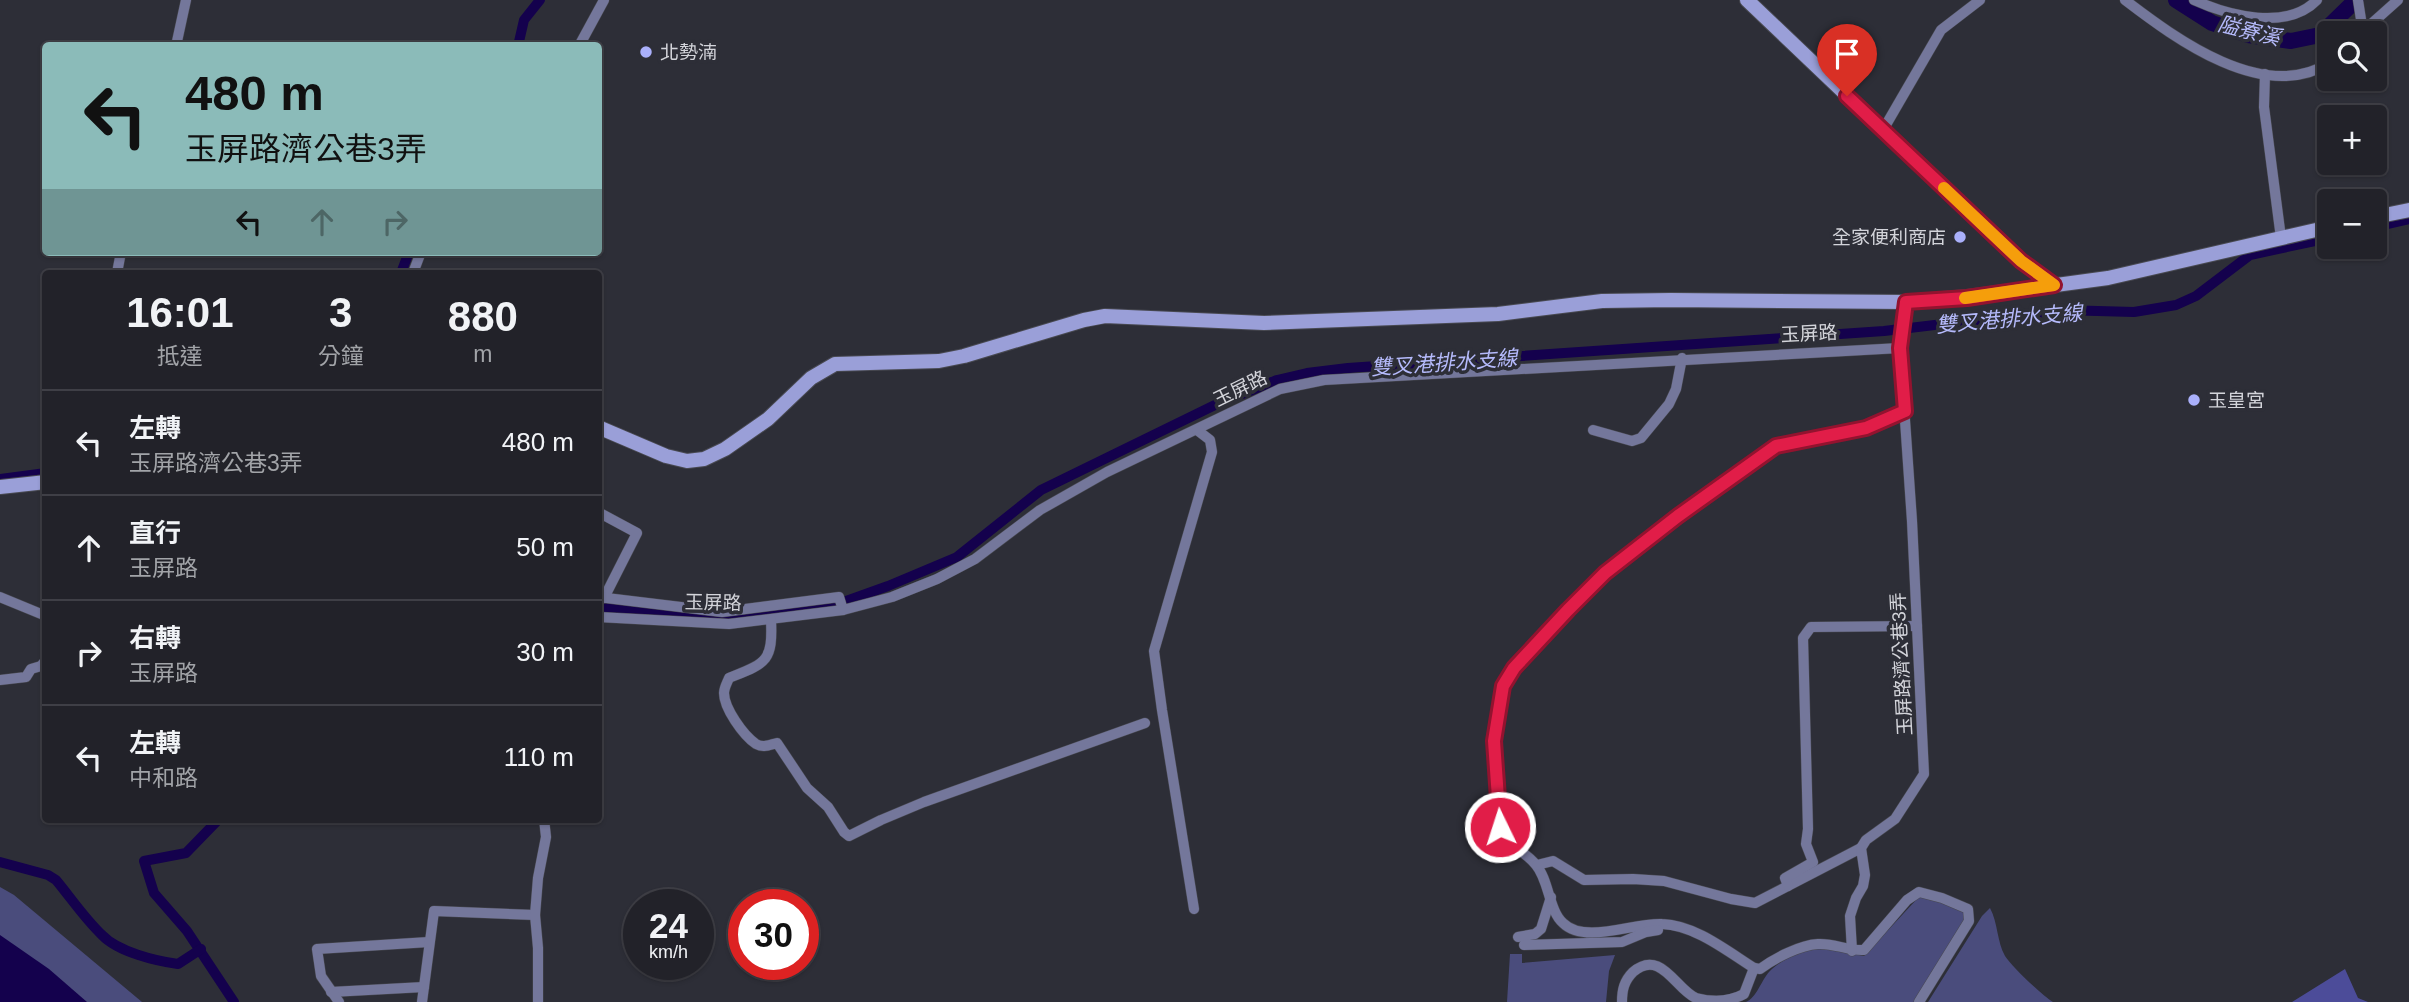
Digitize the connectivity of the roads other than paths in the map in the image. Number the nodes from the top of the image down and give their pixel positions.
1 (186, 0) edge
2 (604, 0) edge
3 (1747, 0) edge
4 (1980, 0) edge
5 (2125, 0) edge
6 (2194, 0) edge
7 (2317, 0) edge
8 (2358, 0) edge
9 (2399, 0) edge
10 (2362, 21) edge
11 (2373, 21) edge
12 (178, 42) edge
13 (581, 42) edge
14 (2317, 68) edge
15 (2265, 74) junction
16 (1883, 130) junction
17 (2409, 209) edge
18 (2387, 214) edge
19 (2317, 230) edge
20 (2281, 237) junction
21 (2054, 285) junction
22 (1906, 302) junction
23 (1900, 348) junction
24 (1682, 358) junction
25 (1905, 411) junction
26 (602, 429) edge
27 (1198, 430) junction
28 (1593, 430) dead end
29 (42, 482) edge
30 (0, 487) edge
31 (602, 514) edge
32 (602, 595) edge
33 (0, 597) edge
34 (602, 597) edge
35 (843, 610) junction
36 (42, 614) edge
37 (602, 617) edge
38 (771, 620) junction
39 (1917, 626) junction
40 (42, 665) edge
41 (0, 680) edge
42 (1145, 723) dead end
43 (544, 823) edge
44 (1861, 848) junction
45 (1537, 865) junction
46 (1788, 886) junction
47 (1551, 897) junction
48 (1195, 909) dead end
49 (535, 915) junction
50 (1692, 932) junction
51 (429, 942) junction
52 (1852, 951) junction
53 (1754, 968) junction
54 (424, 987) junction
55 (331, 992) junction
56 (339, 1002) edge
57 (422, 1002) edge
58 (538, 1002) edge
59 (1622, 1002) edge
60 (1919, 1002) edge

1 - 12 street
2 - 13 street
3 - 16 street
4 - 16 street
5 - 15 street
6 - 7 street
8 - 10 street
9 - 11 street
14 - 15 street
15 - 20 street
16 - 21 street
17 - 18 street
19 - 20 street, 玉屏路
20 - 21 street, 玉屏路
21 - 22 street, 玉屏路
22 - 23 street
22 - 26 street, 玉屏路
23 - 24 street, 玉屏路
23 - 25 street, 玉屏路濟公巷3弄
24 - 27 street, 玉屏路
24 - 28 street
25 - 39 street, 玉屏路濟公巷3弄
25 - 45 street
27 - 35 street, 玉屏路
27 - 48 street
29 - 30 street
31 - 32 street
33 - 36 street
34 - 35 street
35 - 38 street, 玉屏路
37 - 38 street, 玉屏路
38 - 42 street
39 - 44 street, 玉屏路濟公巷3弄
39 - 46 street
40 - 41 street
43 - 49 street
44 - 46 street, 玉屏路濟公巷3弄
44 - 52 street
45 - 46 street, 玉屏路濟公巷3弄
45 - 47 street
47 - 50 street
47 - 50 street
49 - 51 street
49 - 58 street
50 - 53 street
51 - 54 street
51 - 55 street
52 - 53 street
52 - 60 street
53 - 59 street
54 - 55 street
54 - 57 street
55 - 56 street

